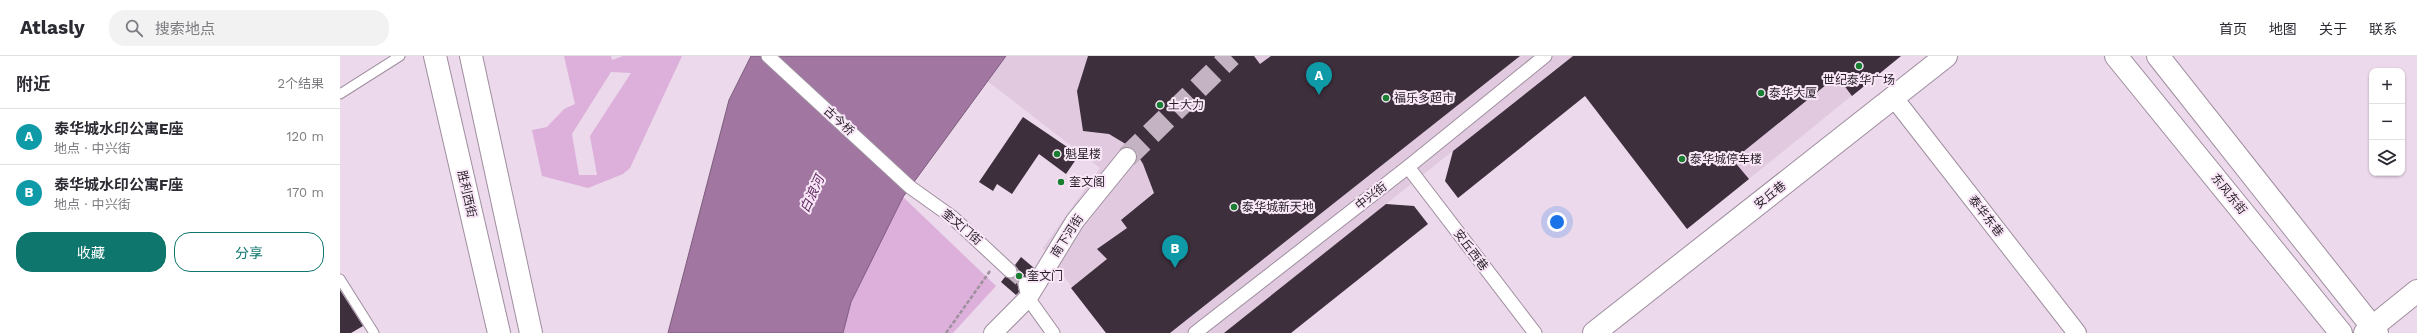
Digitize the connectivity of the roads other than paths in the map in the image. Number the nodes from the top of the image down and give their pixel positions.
1 (400, 56) edge
2 (436, 56) edge
3 (471, 56) edge
4 (768, 56) edge
5 (1545, 56) edge
6 (1946, 56) edge
7 (2116, 56) edge
8 (2158, 56) edge
9 (340, 94) edge
10 (1894, 98) junction
11 (1127, 157) tunnel mouth
12 (1408, 167) junction
13 (910, 187) joint
14 (1010, 271) tunnel mouth
15 (340, 279) edge
16 (1027, 291) junction
17 (2417, 291) edge
18 (2371, 331) edge
19 (374, 333) edge
20 (499, 333) edge
21 (531, 333) edge
22 (993, 333) edge
23 (1053, 333) edge
24 (1195, 333) edge
25 (1535, 333) edge
26 (1594, 333) edge
27 (2077, 333) edge
28 (2341, 333) edge

1 - 9 lane
2 - 20 main road, 胜利西街
3 - 21 main road
4 - 13 street, 古今桥
5 - 12 street, 中兴街
6 - 10 main road, 安丘巷
7 - 28 main road, 东风东街
8 - 18 main road
10 - 26 main road, 安丘巷
10 - 27 street, 泰华东巷
11 - 16 street, 南下河街
12 - 24 street, 中兴街
12 - 25 street, 安丘西巷
13 - 14 street, 奎文门街
15 - 19 lane
16 - 22 street, 南下河街
16 - 23 street
17 - 18 main road

